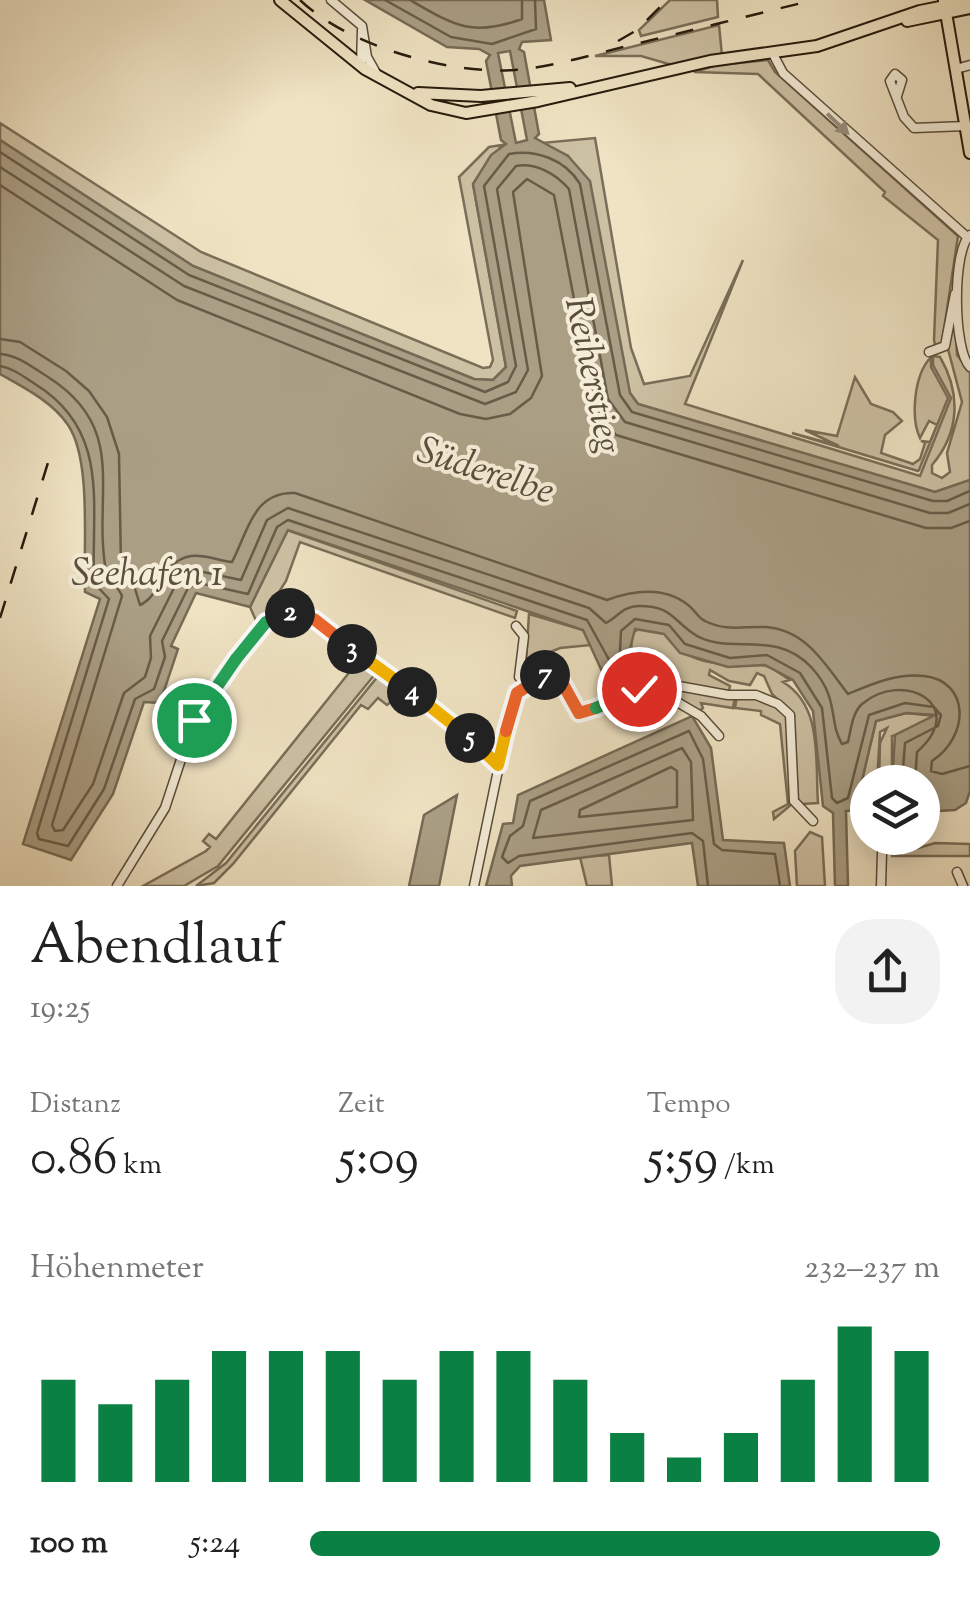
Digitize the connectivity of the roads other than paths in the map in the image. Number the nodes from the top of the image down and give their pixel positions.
1 (280, 0) edge
2 (331, 0) edge
3 (970, 4) edge
4 (942, 6) edge
5 (362, 26) junction
6 (361, 42) junction
7 (333, 45) junction
8 (774, 54) junction
9 (360, 60) junction
10 (970, 65) edge
11 (956, 69) junction
12 (416, 93) junction
13 (537, 96) junction
14 (897, 96) dead end
15 (966, 126) junction
16 (970, 152) edge
17 (968, 235) edge
18 (958, 285) junction
19 (928, 352) dead end
20 (970, 366) edge
21 (516, 626) dead end
22 (524, 684) junction
23 (648, 685) junction
24 (719, 736) dead end
25 (498, 765) junction
26 (813, 821) dead end
27 (882, 855) edge
28 (957, 872) dead end
29 (117, 886) edge
30 (474, 886) edge
31 (882, 886) edge
32 (963, 886) edge

1 - 7 main road
2 - 5 street
3 - 4 main road
4 - 8 main road
4 - 11 main road
5 - 6 street
5 - 9 street
6 - 7 street
6 - 9 street
7 - 9 main road
8 - 13 main road
8 -> 17 street
9 - 12 main road
10 - 11 street
11 - 15 main road
12 - 13 main road
12 - 13 main road
14 - 15 street
15 - 16 main road
17 - 18 street
18 - 19 street
18 - 20 street
21 - 22 street
22 - 23 street
22 - 25 street
23 - 24 street
23 - 26 street
25 - 29 street
25 - 30 street
27 - 31 street
28 - 32 street

